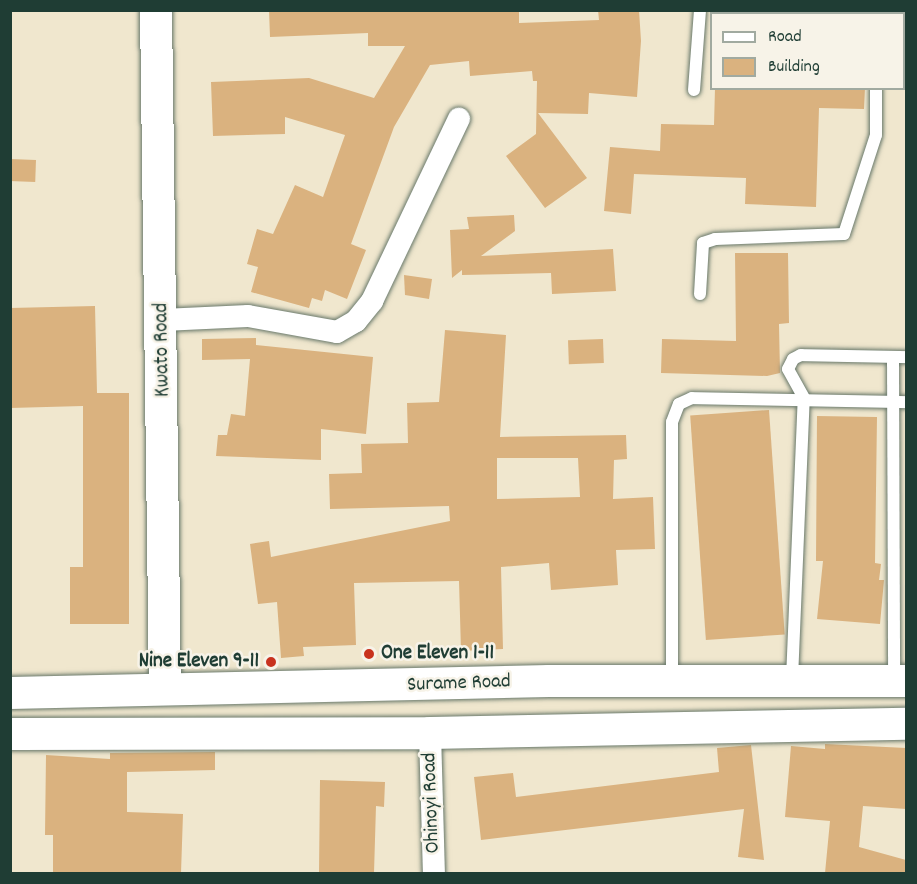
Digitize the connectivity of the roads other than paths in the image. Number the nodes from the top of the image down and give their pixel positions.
1 (156, 10) edge
2 (700, 10) edge
3 (694, 90) dead end
4 (876, 90) edge
5 (459, 119) dead end
6 (700, 294) dead end
7 (163, 320) junction
8 (893, 357) junction
9 (906, 357) edge
10 (804, 398) junction
11 (892, 402) junction
12 (906, 402) edge
13 (672, 680) junction
14 (900, 681) edge
15 (791, 683) junction
16 (165, 689) junction
17 (10, 693) edge
18 (906, 724) edge
19 (430, 733) junction
20 (10, 734) edge
21 (434, 873) edge

1 - 7 street, Kwato Road
2 - 3 lane
4 - 6 lane
5 - 7 street
7 - 16 street, Kwato Road
8 - 9 lane
8 - 10 lane
8 - 11 lane
10 - 11 lane
10 - 13 lane
10 - 15 lane
11 - 12 lane
11 - 14 lane
13 - 15 street, Surame Road
13 - 16 street, Surame Road
14 - 15 street, Surame Road
16 - 17 street, Surame Road
18 - 19 street
19 - 20 street
19 - 21 street, Ohinoyi Road

